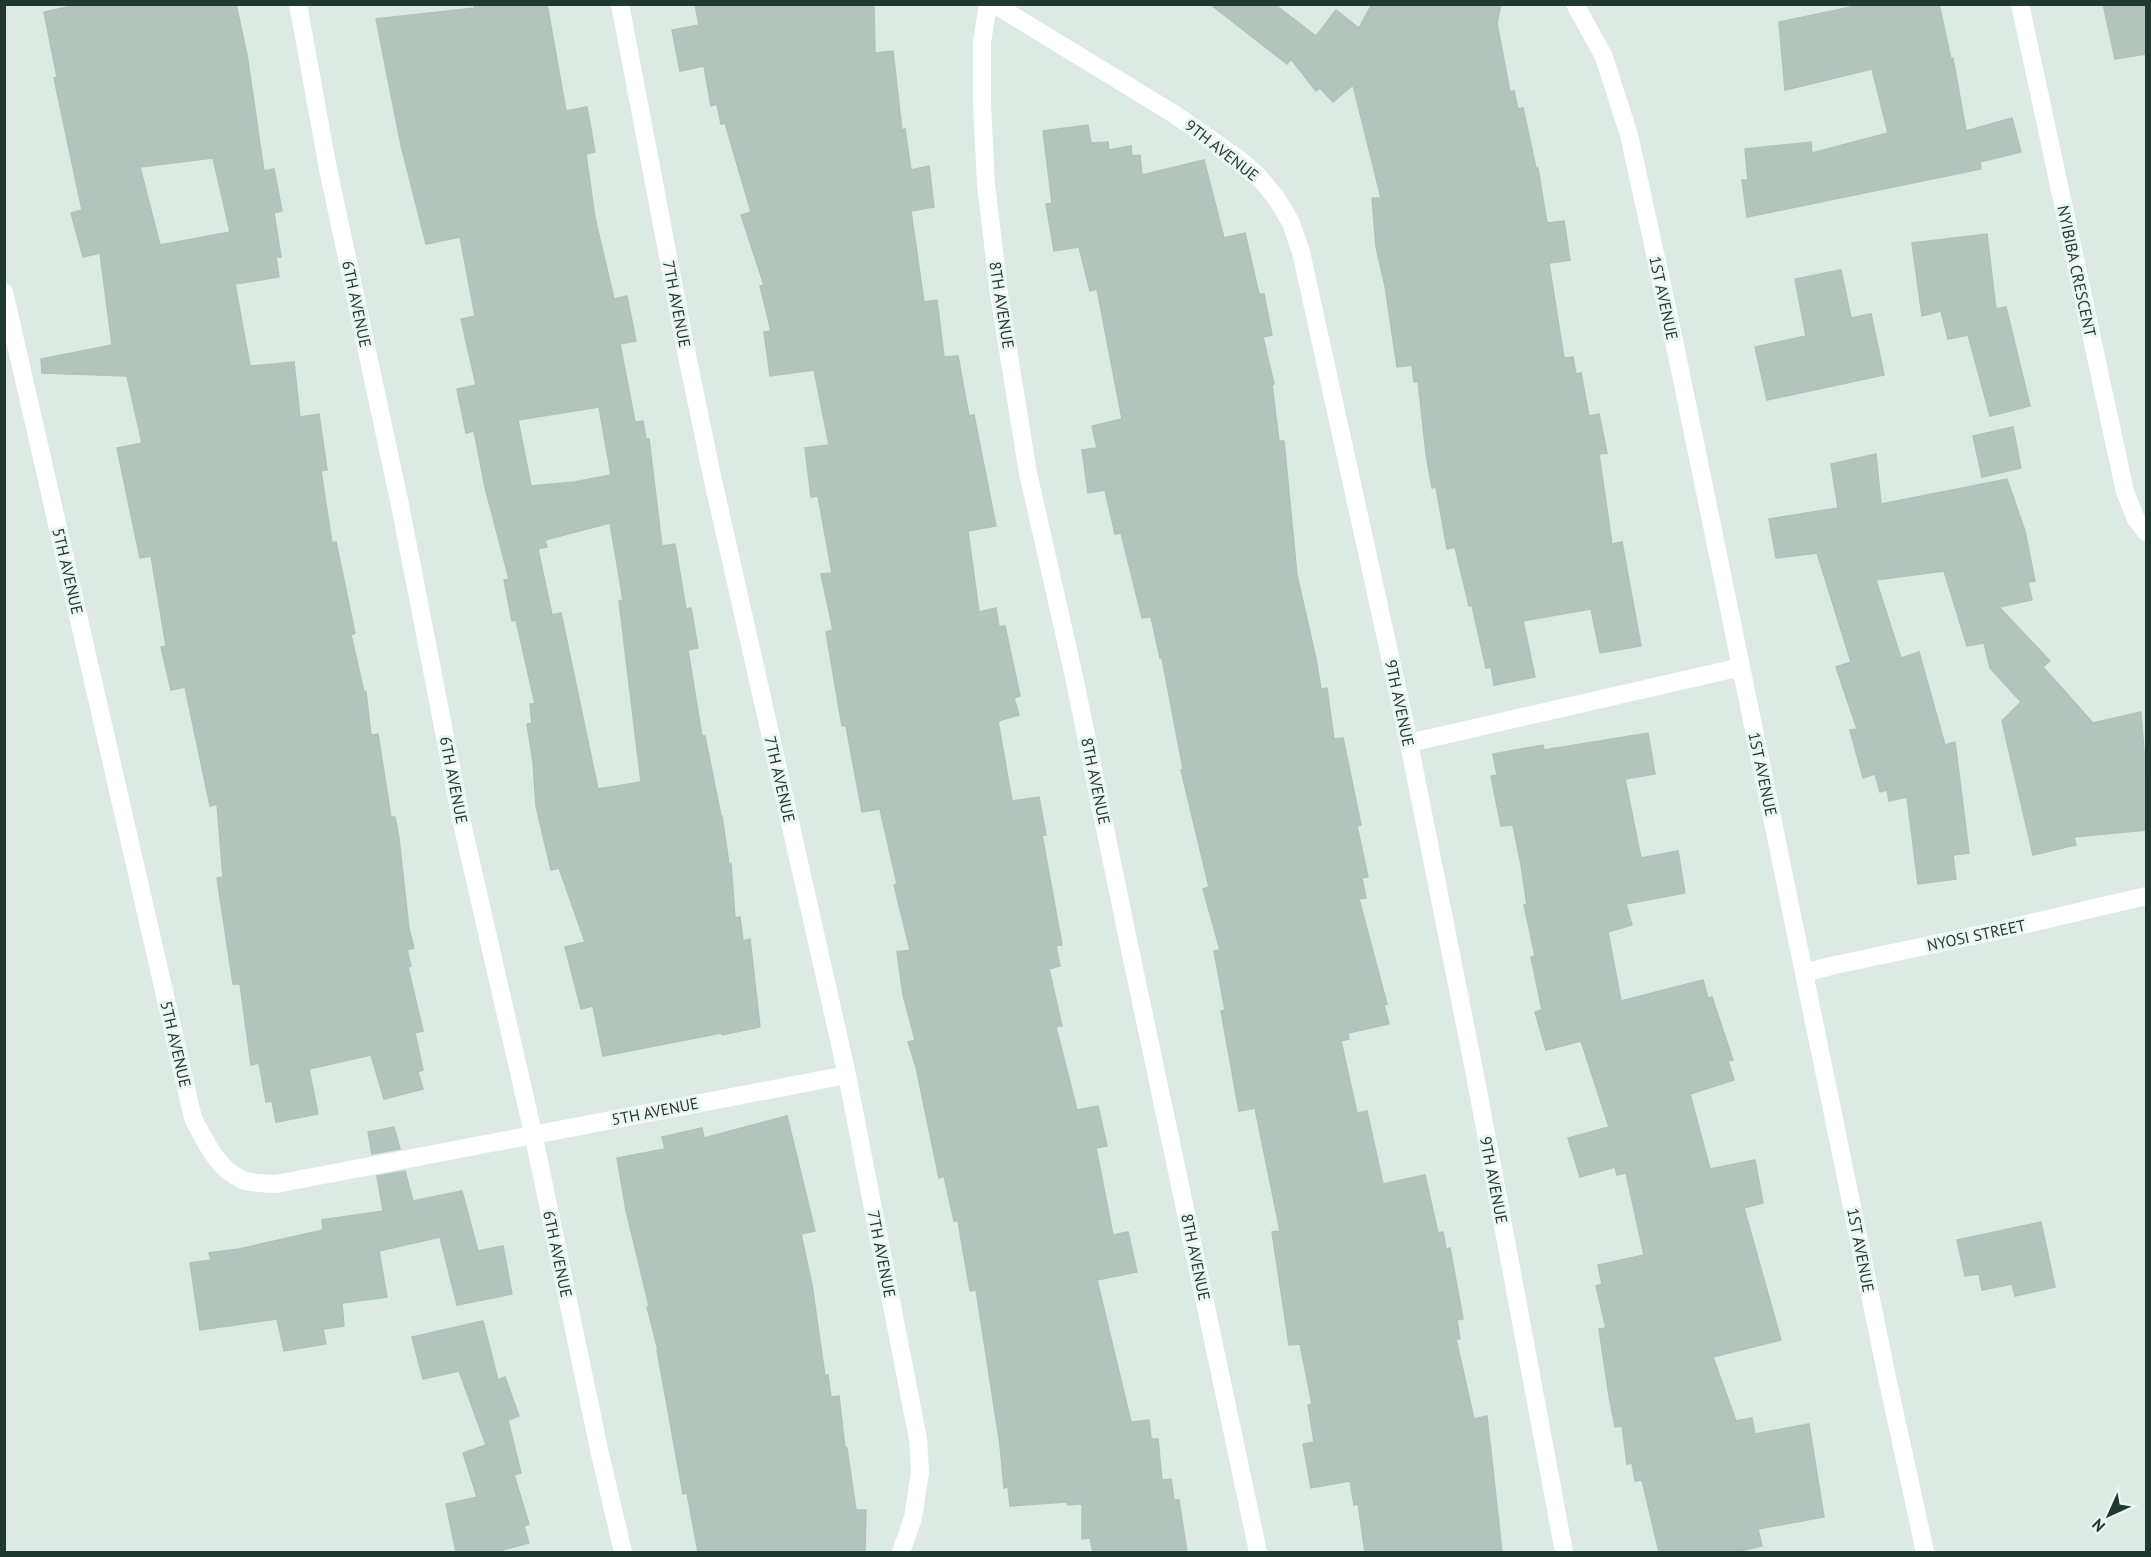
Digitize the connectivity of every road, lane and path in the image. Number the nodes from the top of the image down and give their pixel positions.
1 (298, 4) edge
2 (620, 4) edge
3 (988, 4) edge
4 (994, 4) edge
5 (1575, 4) edge
6 (2020, 4) edge
7 (4, 292) edge
8 (2146, 532) edge
9 (1741, 667) junction
10 (1409, 743) junction
11 (2146, 896) edge
12 (1804, 973) junction
13 (847, 1075) junction
14 (533, 1133) junction
15 (623, 1552) edge
16 (901, 1552) edge
17 (1258, 1552) edge
18 (1564, 1552) edge
19 (1925, 1552) edge

1 - 14 street, 6TH AVENUE
2 - 13 street, 7TH AVENUE
3 - 17 street, 8TH AVENUE
4 - 10 street, 9TH AVENUE
5 - 9 street, 1ST AVENUE
6 - 8 street, NYIBIBA CRESCENT
7 - 14 street, 5TH AVENUE
9 - 10 street
9 - 12 street, 1ST AVENUE
10 - 18 street, 9TH AVENUE
11 - 12 street, NYOSI STREET
12 - 19 street, 1ST AVENUE
13 - 14 street, 5TH AVENUE
13 - 16 street, 7TH AVENUE
14 - 15 street, 6TH AVENUE

